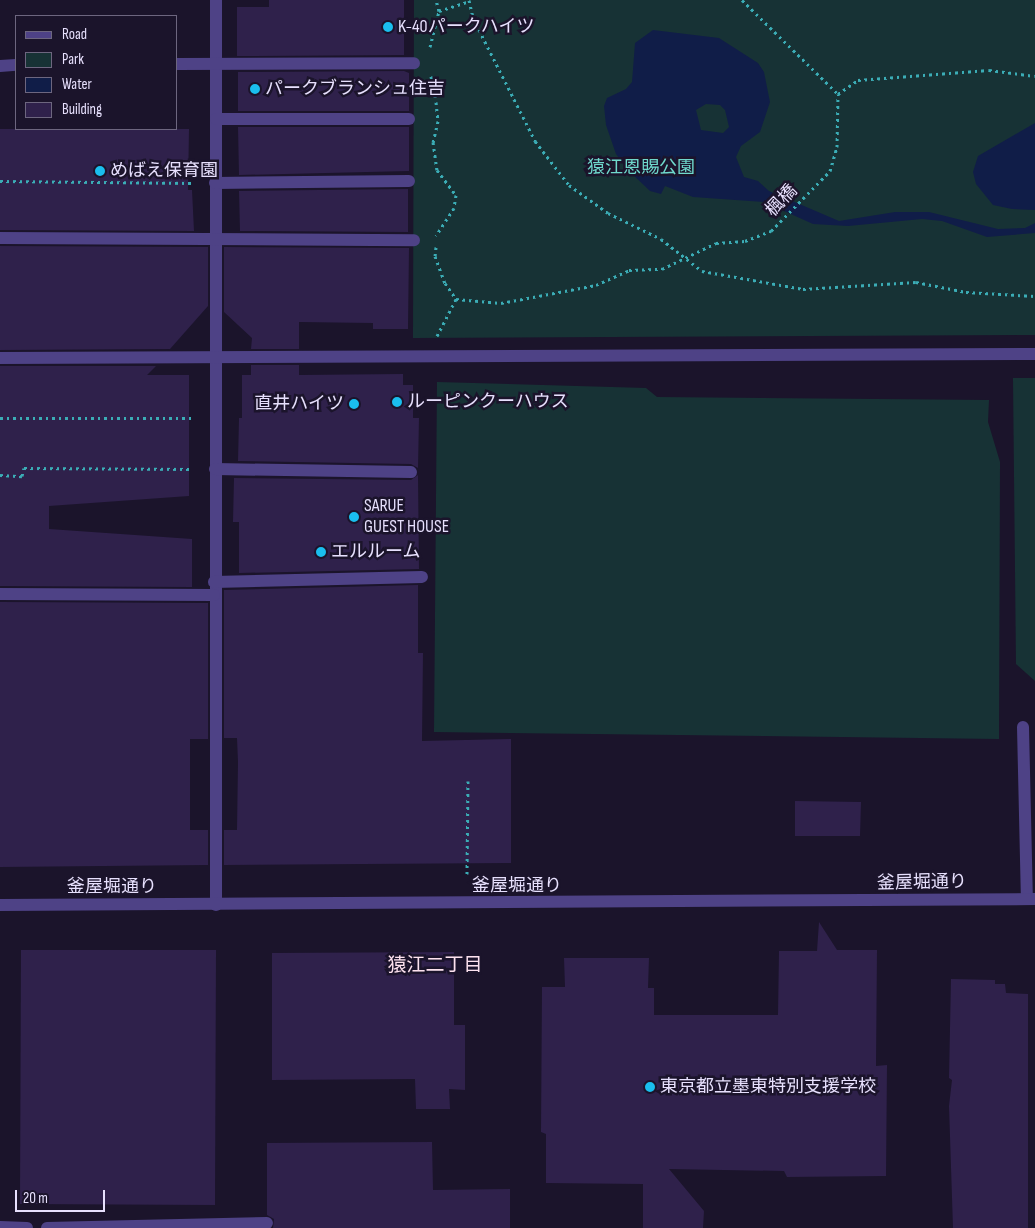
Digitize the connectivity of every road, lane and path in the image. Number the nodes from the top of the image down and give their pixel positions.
1 (216, 0) edge
2 (436, 0) edge
3 (469, 0) edge
4 (742, 0) edge
5 (439, 11) junction
6 (430, 56) dead end
7 (414, 63) dead end
8 (178, 64) edge
9 (216, 64) junction
10 (430, 65) dead end
11 (0, 66) edge
12 (15, 66) edge
13 (1035, 76) edge
14 (838, 94) junction
15 (410, 118) dead end
16 (216, 119) junction
17 (0, 181) edge
18 (409, 181) dead end
19 (215, 183) junction
20 (0, 238) edge
21 (215, 240) junction
22 (414, 240) dead end
23 (688, 258) junction
24 (1035, 296) edge
25 (456, 299) junction
26 (1035, 354) edge
27 (426, 356) junction
28 (215, 357) junction
29 (0, 358) edge
30 (0, 418) edge
31 (215, 418) junction
32 (215, 469) junction
33 (410, 472) dead end
34 (0, 475) edge
35 (422, 577) dead end
36 (214, 588) junction
37 (0, 594) edge
38 (1023, 727) dead end
39 (468, 781) dead end
40 (467, 874) dead end
41 (1031, 900) edge
42 (216, 904) junction
43 (0, 906) edge
44 (268, 1223) dead end
45 (0, 1227) edge
46 (27, 1228) edge
47 (48, 1228) edge

1 - 9 street
2 - 5 path
3 - 5 path
3 - 23 path
4 - 14 path
5 - 6 path
7 - 9 street
8 - 9 street
9 - 16 street
10 - 25 path
11 - 12 street
13 - 14 path
14 - 23 path, 楓橋
15 - 16 street
16 - 19 street
17 - 19 path
18 - 19 street
19 - 21 street
20 - 21 street
21 - 22 street
21 - 28 street
23 - 24 path
23 - 25 path
25 - 27 path
26 - 27 street
27 - 28 street
28 - 29 street
28 - 31 street
30 - 31 path
31 - 32 street
32 - 33 street
32 - 34 path
32 - 36 street
35 - 36 street
36 - 37 street
36 - 42 street
38 - 41 street
39 - 40 path
41 - 42 street, 釜屋堀通り
42 - 43 street, 釜屋堀通り
44 - 47 street
45 - 46 street

